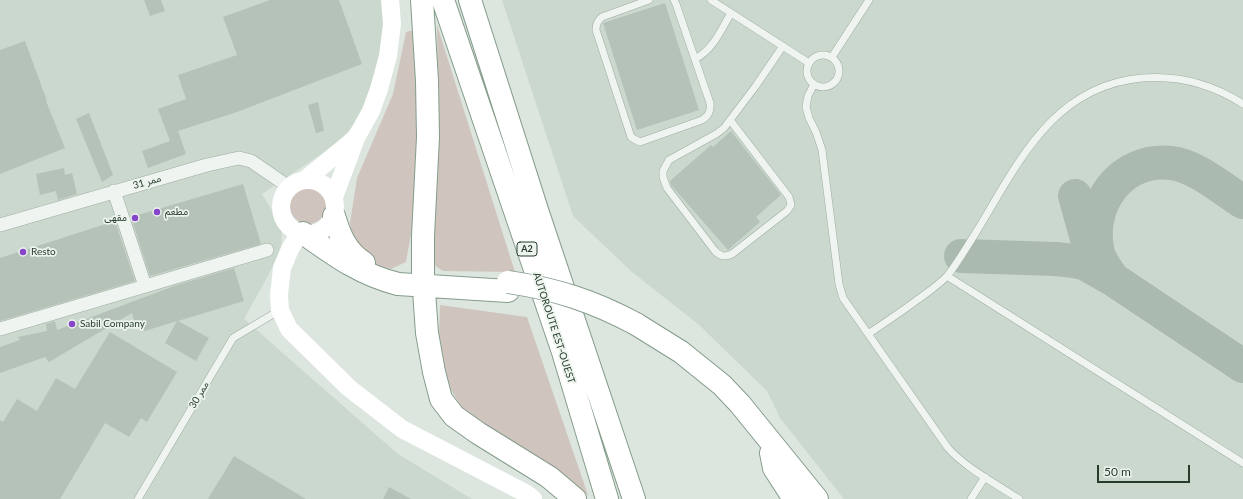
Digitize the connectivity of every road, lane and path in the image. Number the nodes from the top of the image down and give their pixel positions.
1 (390, 0) edge
2 (422, 0) edge
3 (443, 0) edge
4 (470, 0) edge
5 (649, 0) edge
6 (674, 0) edge
7 (711, 0) edge
8 (870, 0) edge
9 (731, 13) junction
10 (783, 46) junction
11 (832, 57) junction
12 (695, 59) junction
13 (809, 63) junction
14 (814, 84) junction
15 (1243, 104) edge
16 (730, 120) junction
17 (356, 138) junction
18 (306, 179) junction
19 (289, 187) junction
20 (114, 191) junction
21 (334, 207) junction
22 (0, 225) edge
23 (302, 233) junction
24 (268, 250) dead end
25 (947, 276) junction
26 (424, 282) junction
27 (145, 286) junction
28 (280, 310) junction
29 (633, 328) junction
30 (0, 330) edge
31 (868, 334) junction
32 (771, 452) junction
33 (1243, 463) edge
34 (985, 477) junction
35 (138, 499) edge
36 (533, 499) edge
37 (575, 499) edge
38 (607, 499) edge
39 (634, 499) edge
40 (794, 499) edge
41 (804, 499) edge
42 (817, 499) edge
43 (971, 499) edge
44 (1019, 499) edge

1 - 17 main road
2 - 26 highway
3 - 38 highway, AUTOROUTE EST-OUEST / A2
4 - 39 highway, AUTOROUTE EST-OUEST / A2
5 - 12 lane
6 - 12 lane
7 - 9 lane
8 - 11 lane
9 - 10 lane
9 - 12 lane
10 - 13 lane
10 - 16 lane
11 - 13 lane
11 - 14 lane
13 - 14 lane
14 - 31 lane
15 - 25 lane
16 - 16 lane
17 - 18 main road
17 - 21 main road
18 - 19 main road
18 - 21 main road
19 - 20 street, ممر 31
19 - 23 main road
20 - 22 street, ممر 31
20 - 27 street
21 - 23 main road
21 - 26 highway
23 - 26 highway
23 - 28 main road
24 - 27 street
25 - 31 lane
25 - 33 lane
26 - 29 highway, bridge
26 - 37 highway
27 - 30 street
28 - 35 lane, ممر 30
28 - 36 main road
29 - 32 highway
29 - 42 highway
31 - 34 lane
32 - 40 highway
32 - 41 highway
34 - 43 lane
34 - 44 lane

